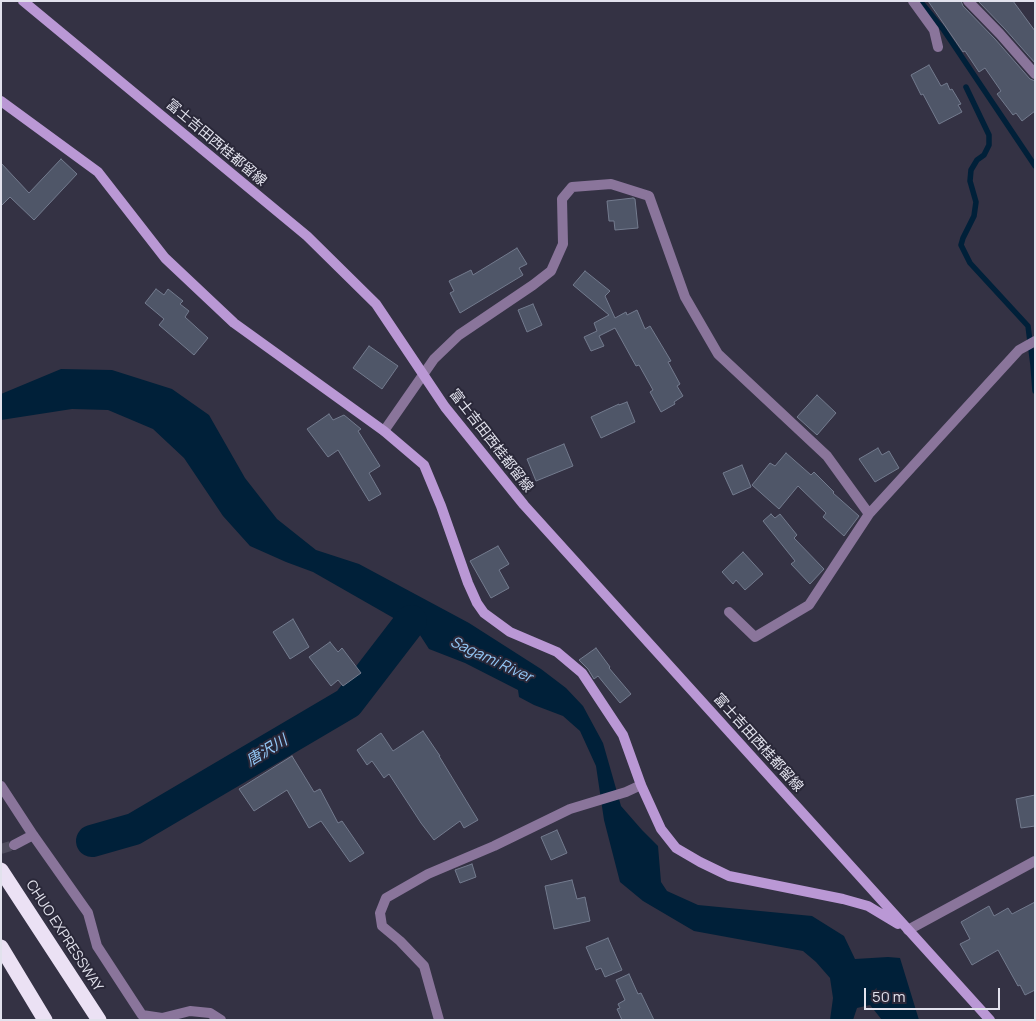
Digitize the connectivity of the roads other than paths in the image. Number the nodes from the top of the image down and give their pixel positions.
1 (23, 1) edge
2 (913, 1) edge
3 (969, 2) edge
4 (938, 47) dead end
5 (1035, 74) edge
6 (1, 101) edge
7 (1035, 341) edge
8 (384, 431) junction
9 (869, 514) junction
10 (729, 612) dead end
11 (640, 785) junction
12 (1, 786) edge
13 (33, 835) junction
14 (14, 845) tunnel mouth
15 (1035, 861) edge
16 (1, 870) edge
17 (908, 930) junction
18 (1, 947) edge
19 (45, 1020) edge
20 (99, 1020) edge
21 (221, 1020) edge
22 (439, 1020) edge
23 (990, 1020) edge

1 - 17 main road, 富士吉田西桂都留線
2 - 4 street
3 - 5 street
6 - 8 main road, 富士吉田西桂都留線
7 - 9 street
8 - 9 street
8 - 11 main road, 富士吉田西桂都留線
9 - 10 street
11 - 17 main road, 富士吉田西桂都留線
11 - 22 street
12 - 13 street
13 - 14 street
13 - 21 street
15 - 17 street
16 - 20 highway, CHUO EXPRESSWAY
17 - 23 main road, 富士吉田西桂都留線
18 - 19 highway

